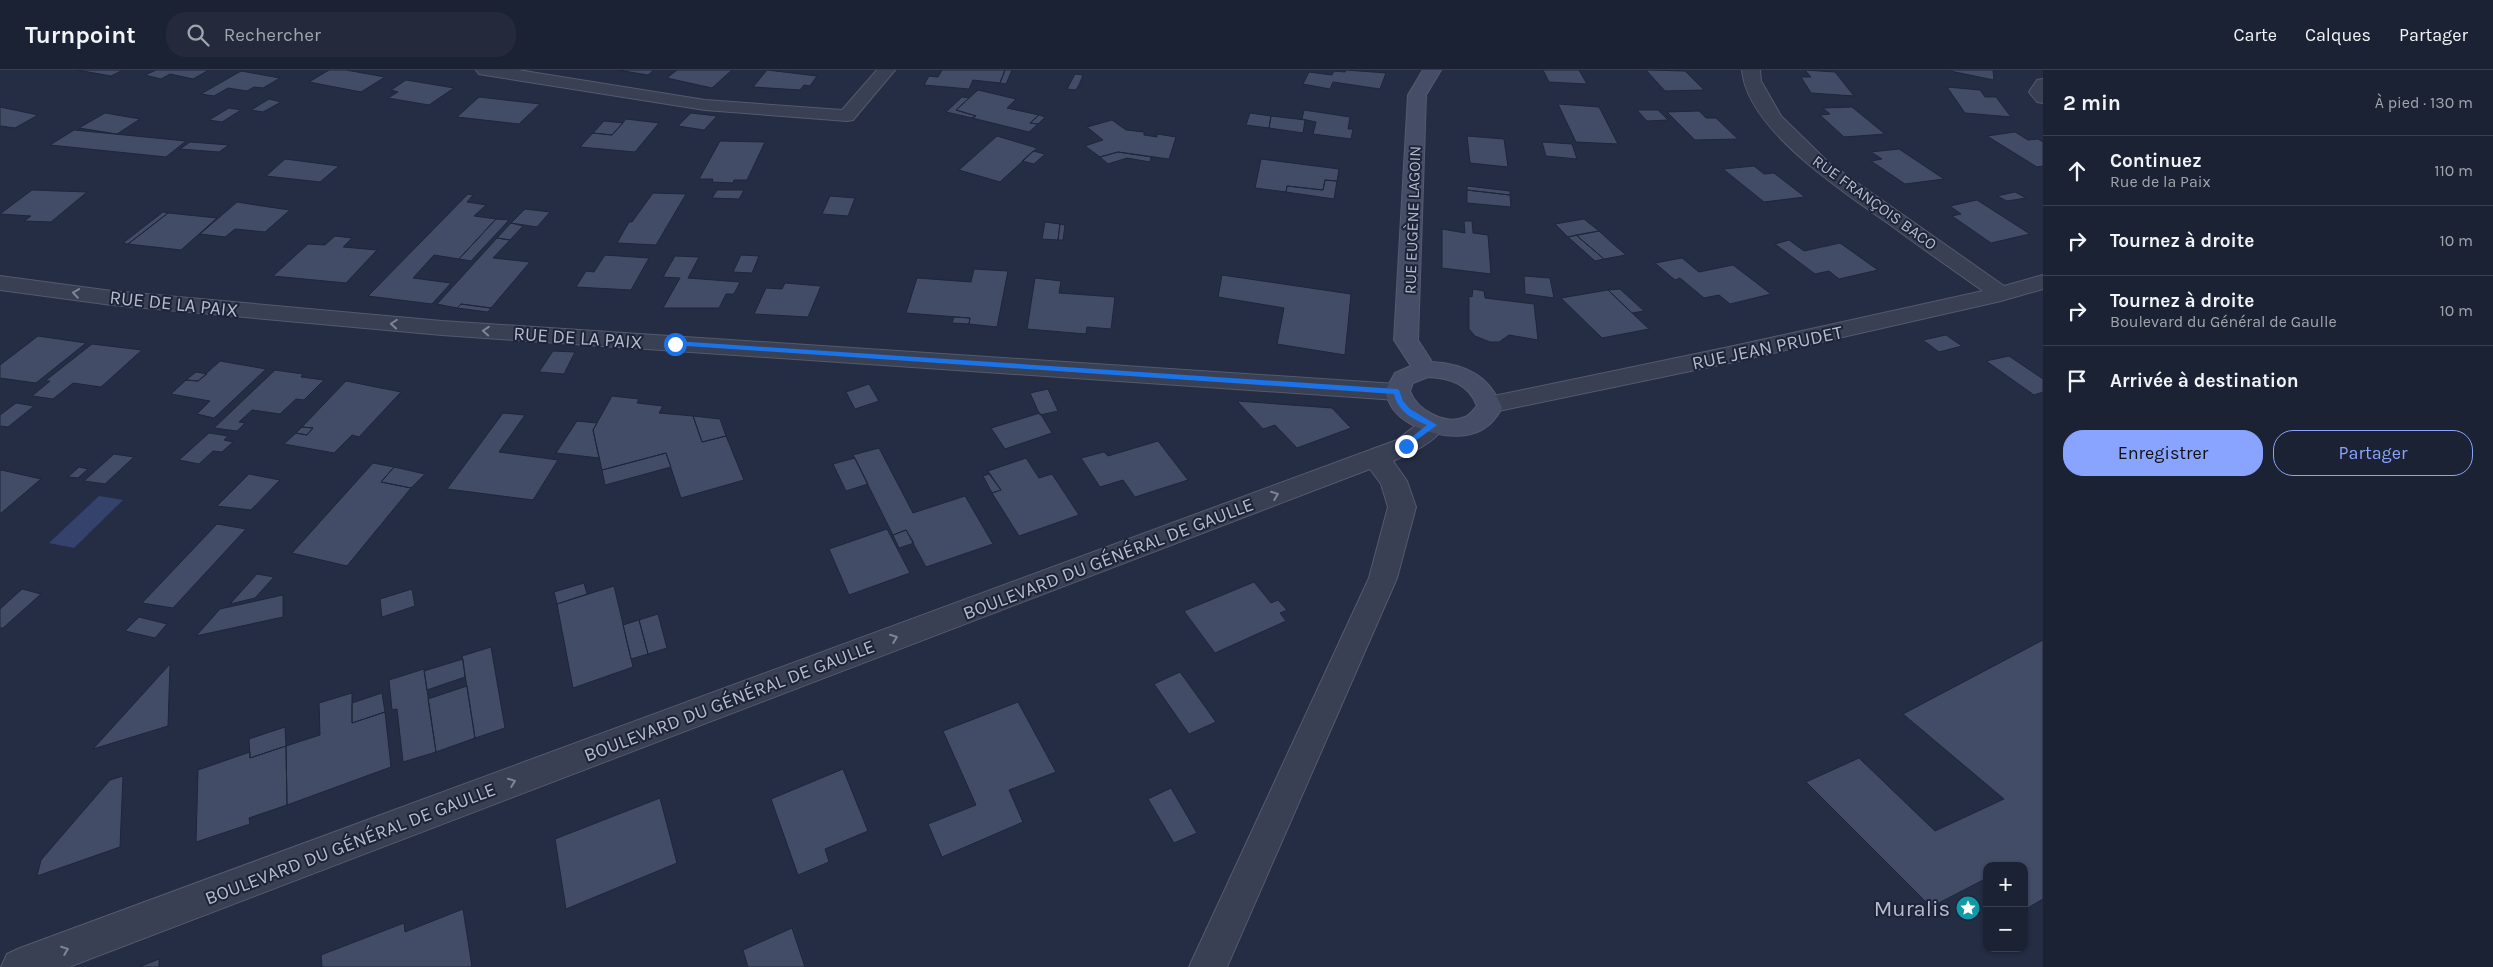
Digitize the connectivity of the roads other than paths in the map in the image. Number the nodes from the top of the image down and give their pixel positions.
1 (485, 70) edge
2 (886, 70) edge
3 (1432, 70) edge
4 (1751, 70) edge
5 (2043, 84) edge
6 (2043, 98) edge
7 (2043, 282) edge
8 (0, 283) edge
9 (2001, 294) junction
10 (1425, 369) junction
11 (1397, 392) junction
12 (1489, 405) junction
13 (1433, 425) junction
14 (1375, 457) junction
15 (20, 967) edge
16 (1208, 967) edge

1 - 2 street
3 - 10 street, RUE EUGÈNE LAGOIN
4 - 9 street, RUE FRANÇOIS BACO
5 - 6 street
7 - 9 street, RUE JEAN PRUDET
11 -> 8 street, RUE DE LA PAIX
9 - 12 street, RUE JEAN PRUDET
10 - 11 street
10 - 12 street
11 - 13 street
12 - 13 street
13 - 14 street, BOULEVARD DU GÉNÉRAL DE GAULLE
15 -> 14 street, BOULEVARD DU GÉNÉRAL DE GAULLE
14 - 16 street

